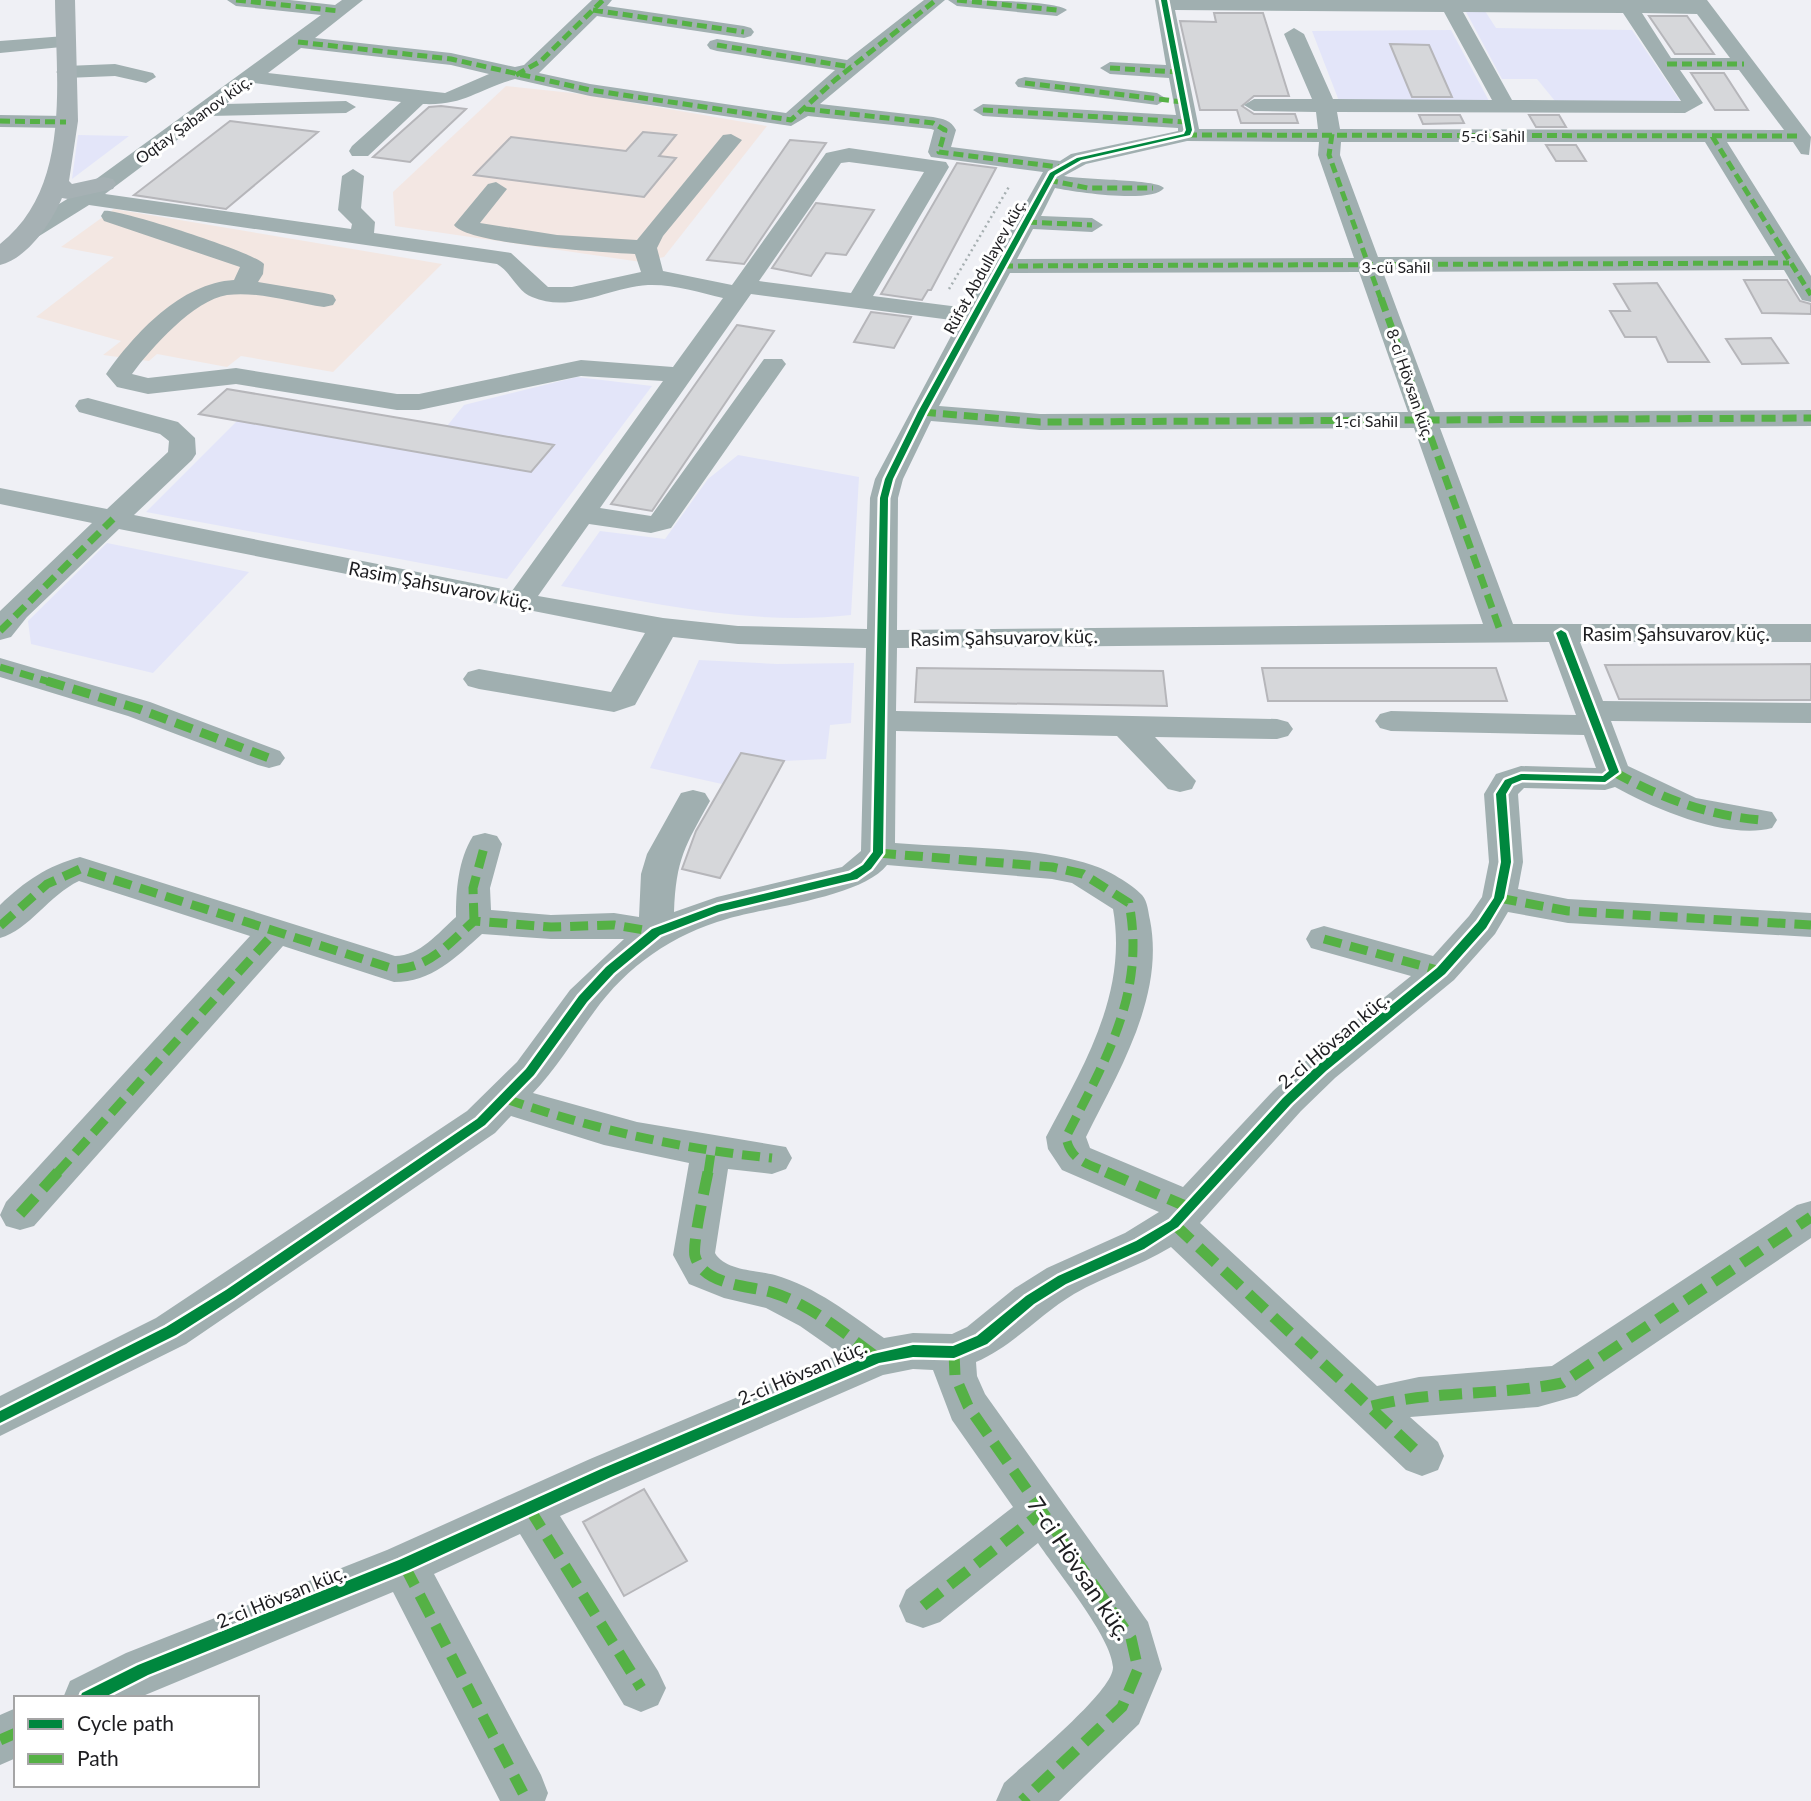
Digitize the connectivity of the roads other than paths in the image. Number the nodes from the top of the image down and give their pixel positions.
1 (65, 0) edge
2 (236, 0) edge
3 (245, 0) edge
4 (936, 0) edge
5 (957, 0) edge
6 (1164, 2) edge
7 (1447, 3) edge
8 (1699, 4) edge
9 (598, 5) edge
10 (347, 6) edge
11 (1629, 7) junction
12 (1057, 9) dead end
13 (744, 32) dead end
14 (1294, 34) dead end
15 (298, 42) junction
16 (717, 45) dead end
17 (0, 47) edge
18 (91, 47) dead end
19 (66, 55) junction
20 (1667, 64) junction
21 (1744, 64) junction
22 (851, 67) junction
23 (1110, 68) dead end
24 (1177, 72) junction
25 (516, 75) junction
26 (146, 77) dead end
27 (251, 77) junction
28 (1025, 83) dead end
29 (418, 98) junction
30 (1254, 105) dead end
31 (1327, 106) junction
32 (1506, 107) junction
33 (369, 109) dead end
34 (805, 109) junction
35 (207, 110) junction
36 (983, 110) dead end
37 (1186, 120) junction
38 (0, 121) edge
39 (66, 122) junction
40 (1332, 134) junction
41 (1712, 136) junction
42 (732, 140) dead end
43 (1805, 144) edge
44 (360, 151) dead end
45 (939, 160) junction
46 (1054, 174) junction
47 (353, 176) dead end
48 (55, 183) junction
49 (1153, 188) dead end
50 (495, 189) dead end
51 (85, 197) junction
52 (1027, 222) junction
53 (1092, 225) dead end
54 (28, 233) junction
55 (362, 235) junction
56 (645, 248) junction
57 (0, 257) edge
58 (1788, 263) junction
59 (1003, 266) junction
60 (1369, 266) junction
61 (651, 277) junction
62 (241, 288) junction
63 (742, 290) junction
64 (1811, 295) edge
65 (324, 300) dead end
66 (858, 301) junction
67 (974, 316) junction
68 (773, 364) dead end
69 (681, 375) junction
70 (88, 406) dead end
71 (922, 412) junction
72 (1811, 418) edge
73 (1423, 420) junction
74 (0, 496) edge
75 (582, 514) junction
76 (113, 519) junction
77 (520, 601) junction
78 (663, 627) junction
79 (0, 631) edge
80 (1501, 633) junction
81 (1561, 633) junction
82 (1811, 633) edge
83 (882, 639) junction
84 (0, 667) edge
85 (479, 679) dead end
86 (1811, 713) edge
87 (1595, 718) junction
88 (880, 721) junction
89 (1391, 721) dead end
90 (1126, 726) junction
91 (1277, 729) dead end
92 (270, 758) dead end
93 (1614, 772) junction
94 (1180, 781) dead end
95 (693, 801) dead end
96 (1760, 820) dead end
97 (485, 844) dead end
98 (878, 853) junction
99 (1499, 898) junction
100 (474, 921) junction
101 (1811, 925) edge
102 (0, 926) edge
103 (275, 932) junction
104 (656, 932) junction
105 (1324, 939) dead end
106 (1441, 971) junction
107 (506, 1099) junction
108 (711, 1153) junction
109 (772, 1158) dead end
110 (20, 1214) dead end
111 (1182, 1216) junction
112 (1811, 1217) edge
113 (954, 1352) junction
114 (878, 1358) junction
115 (1372, 1406) junction
116 (0, 1418) edge
117 (1422, 1456) dead end
118 (529, 1508) junction
119 (1042, 1512) junction
120 (404, 1565) junction
121 (923, 1606) dead end
122 (641, 1688) dead end
123 (91, 1696) edge
124 (523, 1793) dead end
125 (1022, 1801) edge

1 - 19 main road
2 - 3 street
3 - 10 street
4 - 22 street
5 - 12 street
6 - 7 street
6 - 24 street
7 - 11 street
7 - 32 street
8 - 11 street
8 - 21 street
9 - 13 street
9 - 25 street
10 - 15 street, Oqtay Şabanov küç.
11 - 20 street
14 - 31 street, 8-ci Hövsan küç.
15 - 25 street
15 - 27 street, Oqtay Şabanov küç.
16 - 22 street
17 - 19 street
18 - 19 street
19 - 26 street
19 - 39 main road
20 - 21 street
20 - 32 street
21 - 43 street
22 - 34 street
23 - 24 street
24 - 37 street
25 - 29 street
25 - 34 street
27 - 29 street
27 - 35 street, Oqtay Şabanov küç.
28 - 37 street
29 - 44 street
30 - 31 street
31 - 32 street
31 - 40 street, 8-ci Hövsan küç.
33 - 35 street
34 - 45 street
35 - 51 street, Oqtay Şabanov küç.
36 - 37 street
37 - 40 street, 5-ci Sahil
37 - 46 street
38 - 39 street
39 - 48 main road
40 - 41 street, 5-ci Sahil
40 - 60 street, 8-ci Hövsan küç.
41 - 43 street, 5-ci Sahil
41 - 58 street
42 - 56 street
45 - 46 street
45 - 63 street
45 - 66 street
46 - 49 street
46 - 52 street, Rüfət Abdullayev küç.
47 - 55 street
48 - 51 main road
48 - 54 main road
50 - 56 street
51 - 54 street, Oqtay Şabanov küç.
51 - 55 street
51 - 62 street
52 - 53 street
52 - 59 street, Rüfət Abdullayev küç.
54 - 57 main road
55 - 61 street
56 - 61 street
58 - 60 street, 3-cü Sahil
58 - 64 street
59 - 60 street, 3-cü Sahil
59 - 67 street, Rüfət Abdullayev küç.
60 - 73 street, 8-ci Hövsan küç.
61 - 63 street
62 - 65 street
62 - 69 street
63 - 66 street
63 - 69 street
66 - 67 street
67 - 71 street, Rüfət Abdullayev küç.
68 - 75 street
69 - 75 street
70 - 76 street
71 - 73 street, 1-ci Sahil
71 - 83 street, Rüfət Abdullayev küç.
72 - 73 street, 1-ci Sahil
73 - 80 street, 8-ci Hövsan küç.
74 - 76 street, Rasim Şahsuvarov küç.
75 - 77 street
76 - 77 street, Rasim Şahsuvarov küç.
76 - 79 street
77 - 78 street, Rasim Şahsuvarov küç.
78 - 83 street, Rasim Şahsuvarov küç.
78 - 85 street
80 - 81 street, Rasim Şahsuvarov küç.
80 - 83 street, Rasim Şahsuvarov küç.
81 - 82 street, Rasim Şahsuvarov küç.
81 - 87 street
83 - 88 street, Rüfət Abdullayev küç.
84 - 92 street
86 - 87 street
87 - 89 street
87 - 93 street
88 - 90 street
88 - 98 street, Rüfət Abdullayev küç.
90 - 91 street
90 - 94 street
93 - 96 street
93 - 99 street, 2-ci Hövsan küç.
95 - 104 street
97 - 100 street
98 - 104 street
98 - 111 street
99 - 101 street
99 - 106 street, 2-ci Hövsan küç.
100 - 103 street
100 - 104 street
102 - 103 street
103 - 110 street
104 - 107 street
105 - 106 street
106 - 111 street, 2-ci Hövsan küç.
107 - 108 street
107 - 116 street
108 - 109 street
108 - 114 street
111 - 113 street, 2-ci Hövsan küç.
111 - 115 street
112 - 115 street
113 - 114 street, 2-ci Hövsan küç.
113 - 119 street, 7-ci Hövsan küç.
114 - 118 street, 2-ci Hövsan küç.
115 - 117 street
118 - 120 street, 2-ci Hövsan küç.
118 - 122 street
119 - 121 street
119 - 125 street, 7-ci Hövsan küç.
120 - 123 street, 2-ci Hövsan küç.
120 - 124 street

